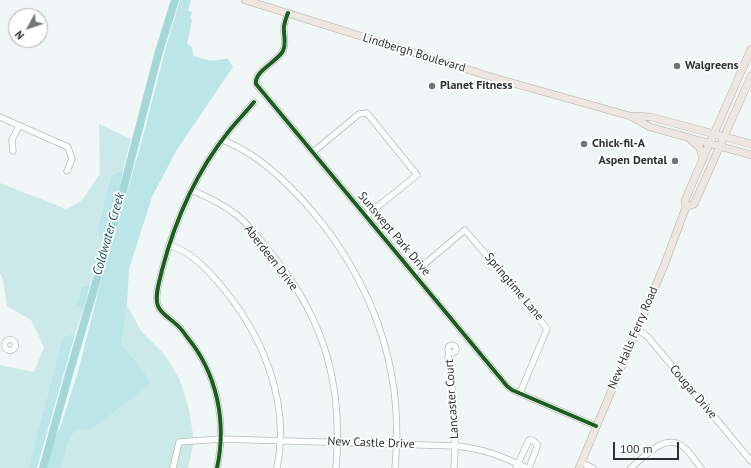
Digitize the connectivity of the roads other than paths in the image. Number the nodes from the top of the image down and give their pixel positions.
1 (245, 0) edge
2 (288, 13) junction
3 (751, 49) edge
4 (751, 76) edge
5 (749, 86) edge
6 (254, 102) dead end
7 (630, 116) junction
8 (0, 117) edge
9 (19, 126) junction
10 (714, 134) junction
11 (725, 137) junction
12 (689, 138) junction
13 (223, 140) junction
14 (710, 143) junction
15 (751, 144) edge
16 (720, 146) junction
17 (13, 152) dead end
18 (313, 152) junction
19 (751, 155) edge
20 (703, 159) junction
21 (67, 171) dead end
22 (191, 190) junction
23 (686, 208) junction
24 (366, 216) junction
25 (169, 245) junction
26 (414, 273) junction
27 (637, 330) junction
28 (449, 352) dead end
29 (520, 393) junction
30 (596, 426) junction
31 (221, 439) junction
32 (280, 441) junction
33 (338, 442) junction
34 (397, 444) junction
35 (456, 446) junction
36 (750, 457) edge
37 (580, 465) edge
38 (517, 466) edge
39 (174, 468) edge
40 (217, 468) edge
41 (277, 468) edge
42 (336, 468) edge
43 (395, 468) edge
44 (454, 468) edge
45 (528, 468) edge
46 (593, 468) edge
47 (631, 468) edge
48 (701, 468) edge

1 - 2 main road, Lindbergh Boulevard
2 - 7 main road, Lindbergh Boulevard
2 - 18 street, Sunswept Park Drive
3 - 10 main road, New Halls Ferry Road
4 - 5 main road, New Halls Ferry Road
5 - 11 main road, New Halls Ferry Road
6 - 13 street
7 - 10 main road, Lindbergh Boulevard
7 - 12 main road, Lindbergh Boulevard
8 - 9 street
9 - 17 street
9 - 21 street
10 - 11 main road, Lindbergh Boulevard
10 - 14 main road, New Halls Ferry Road
11 - 15 main road, Lindbergh Boulevard
11 - 16 main road, New Halls Ferry Road
12 - 14 main road, Lindbergh Boulevard
12 - 20 main road
13 - 22 street
13 - 34 street
14 - 16 main road
14 - 20 main road, New Halls Ferry Road
16 - 19 main road
16 - 23 main road, New Halls Ferry Road
18 - 24 street, Sunswept Park Drive
18 - 24 street
20 - 23 main road, New Halls Ferry Road
22 - 25 street
22 - 33 street, Aberdeen Drive
23 - 27 main road, New Halls Ferry Road
24 - 26 street, Sunswept Park Drive
25 - 31 street
25 - 32 street
26 - 29 street, Sunswept Park Drive
26 - 29 street, Springtime Lane
27 - 30 main road, New Halls Ferry Road
27 - 36 street, Cougar Drive
28 - 35 street, Lancaster Court
29 - 30 street, Sunswept Park Drive
30 - 37 main road, New Halls Ferry Road
31 - 32 street, New Castle Drive
31 - 39 street, New Castle Drive
31 - 40 street
32 - 33 street, New Castle Drive
32 - 41 street
33 - 34 street, New Castle Drive
33 - 42 street, Aberdeen Drive
34 - 35 street, New Castle Drive
34 - 43 street
35 - 38 street, New Castle Drive
35 - 44 street, Lancaster Court
37 - 46 street
38 - 45 street, New Castle Drive
38 - 45 street, New Castle Drive
47 - 48 street

